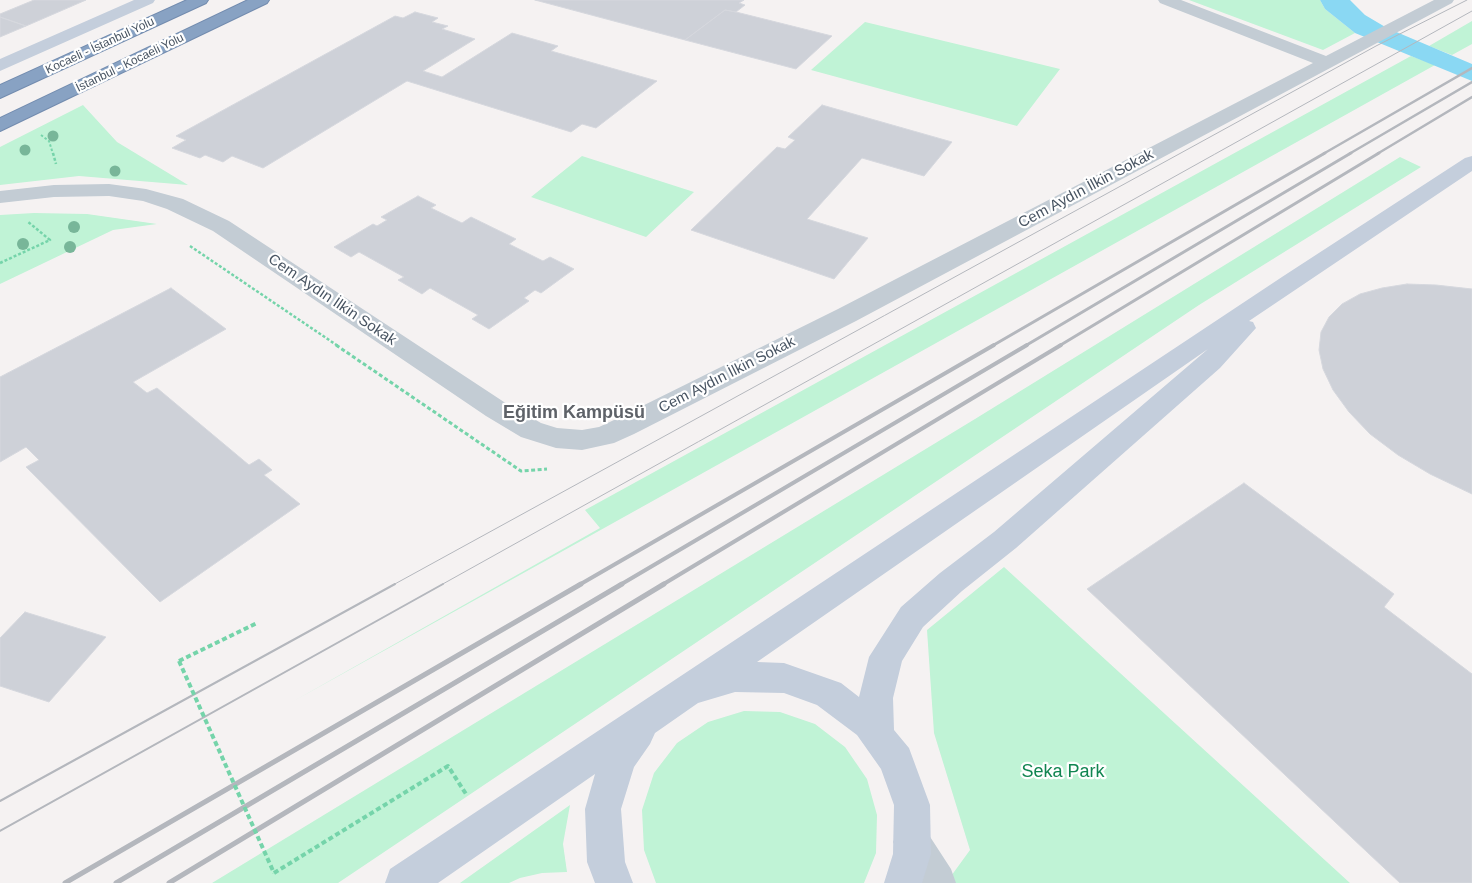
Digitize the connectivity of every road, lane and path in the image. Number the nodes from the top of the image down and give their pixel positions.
1 (147, 0) edge
2 (200, 0) edge
3 (261, 0) edge
4 (1166, 0) edge
5 (1446, 0) edge
6 (1326, 62) junction
7 (0, 66) edge
8 (0, 92) edge
9 (44, 104) junction
10 (0, 125) edge
11 (0, 131) edge
12 (37, 133) dead end
13 (1472, 162) edge
14 (58, 168) dead end
15 (0, 197) edge
16 (30, 216) dead end
17 (182, 241) dead end
18 (0, 263) edge
19 (1293, 280) junction
20 (554, 469) dead end
21 (257, 623) dead end
22 (688, 691) junction
23 (648, 719) junction
24 (876, 733) junction
25 (448, 766) dead end
26 (912, 842) junction
27 (404, 883) edge
28 (614, 883) edge
29 (903, 883) edge
30 (938, 883) edge

1 - 7 main road
2 - 8 highway, Kocaeli - İstanbul Yolu
3 - 9 highway, İstanbul - Kocaeli Yolu
4 - 6 street
5 - 6 street, Cem Aydın İlkin Sokak
6 - 15 street, Cem Aydın İlkin Sokak
9 - 10 highway, İstanbul - Kocaeli Yolu
9 - 11 highway
12 - 14 path
13 - 19 main road
16 - 18 path
17 - 20 path
19 - 22 main road
19 - 24 main road
21 - 25 path, bridge
22 - 23 main road
22 - 24 main road
23 - 27 main road
23 - 28 main road
24 - 26 main road
26 - 29 main road
26 - 30 street

